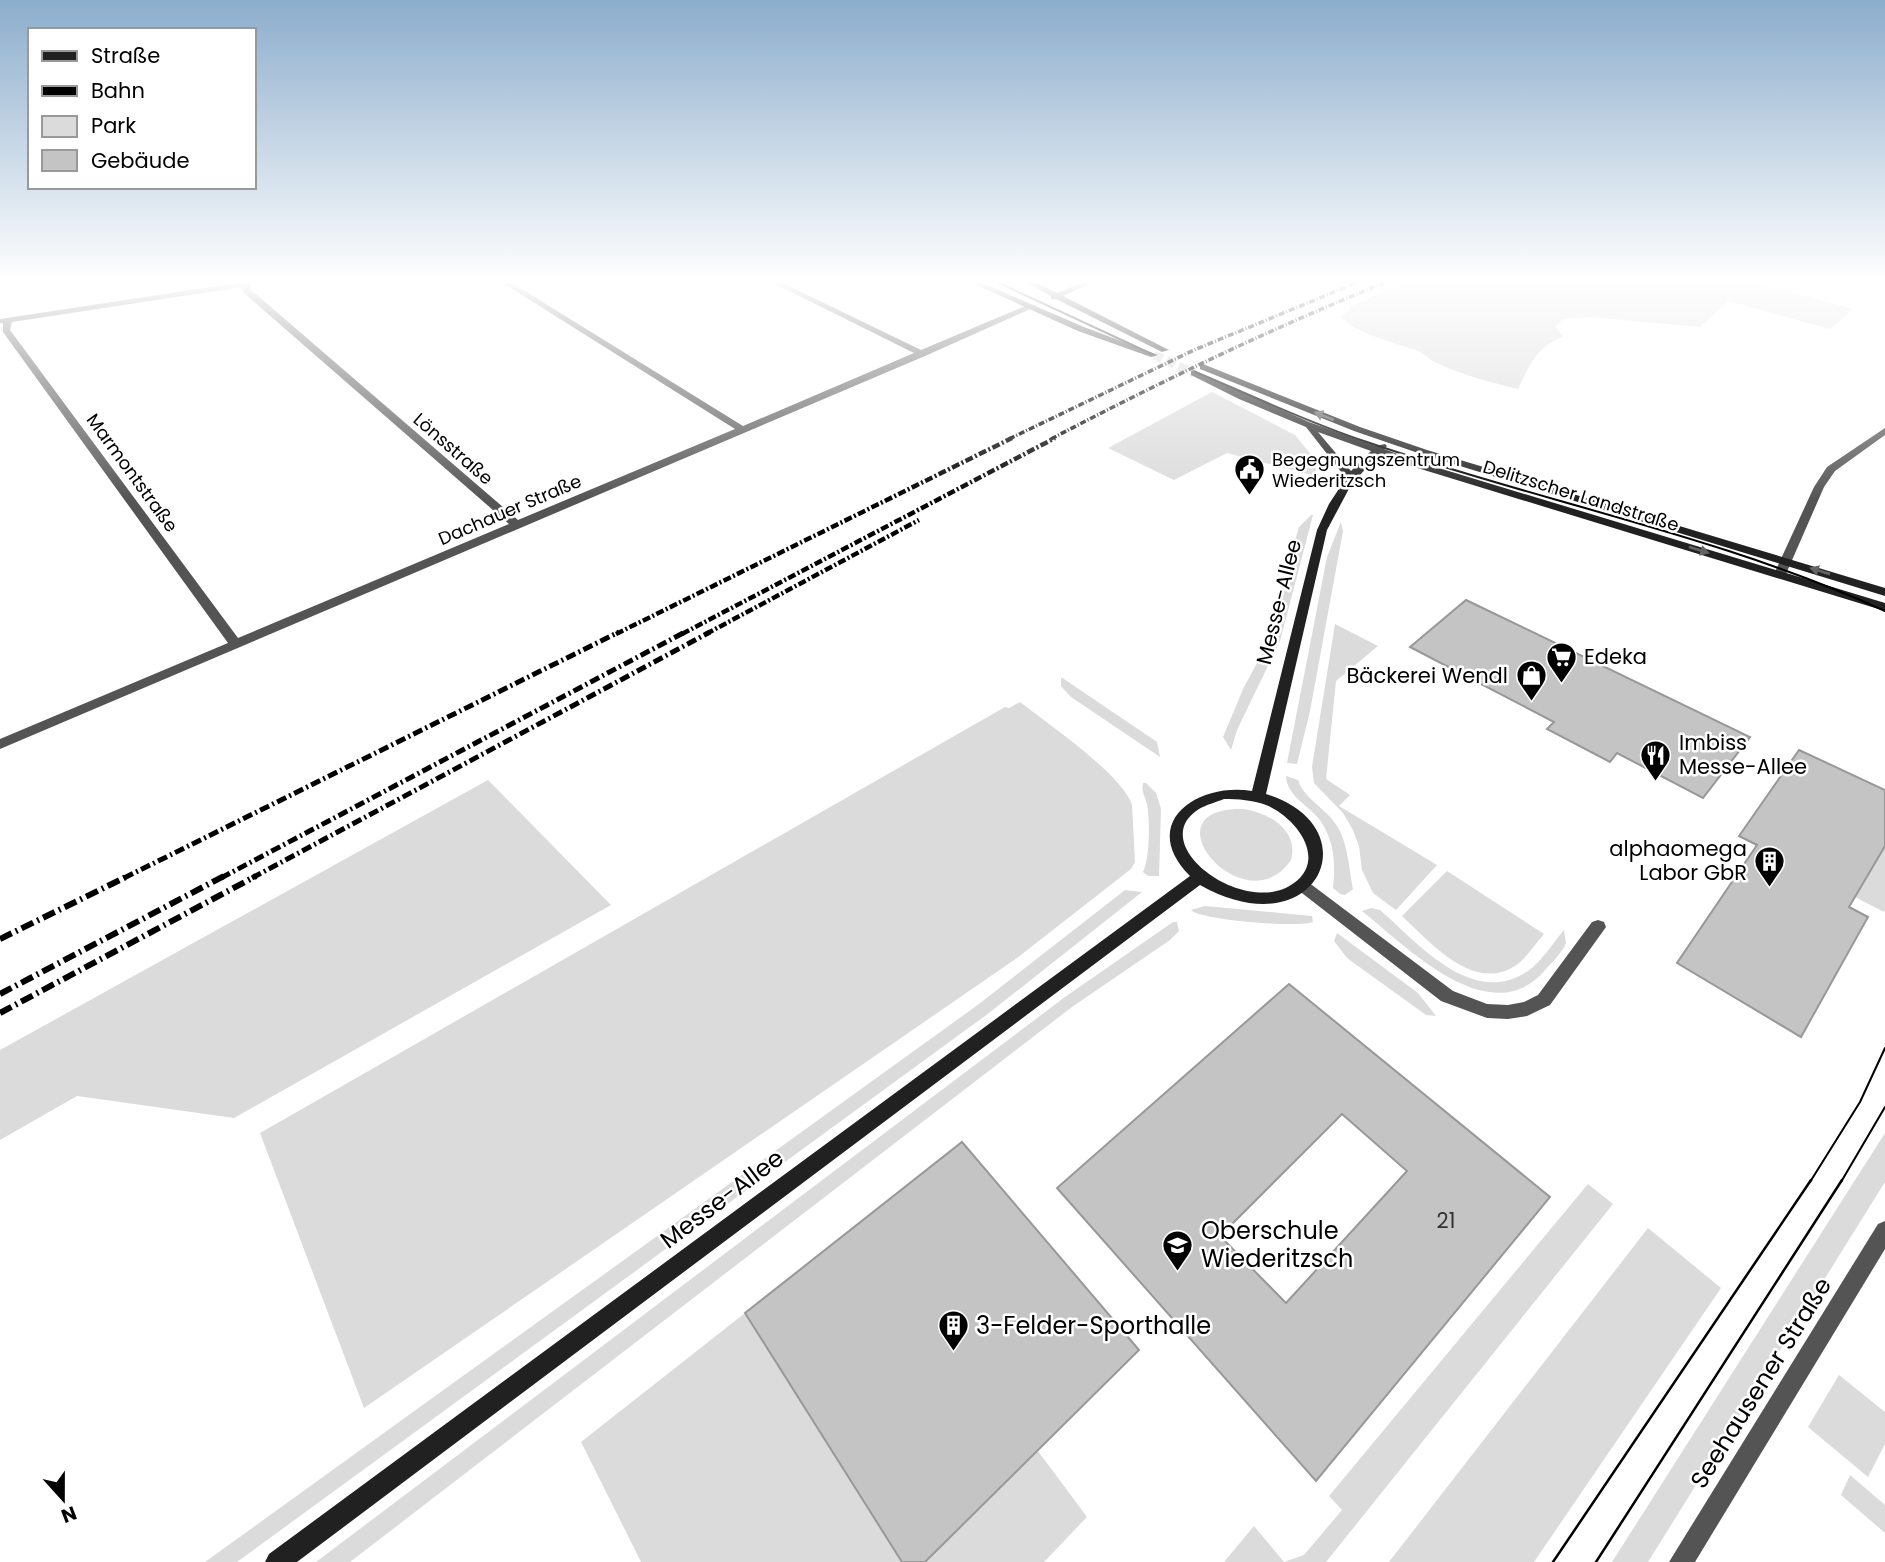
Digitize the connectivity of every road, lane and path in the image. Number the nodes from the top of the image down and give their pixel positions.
1 (25, 356) edge
2 (322, 356) edge
3 (624, 356) edge
4 (918, 356) edge
5 (1203, 366) tunnel mouth
6 (1194, 373) tunnel mouth
7 (1306, 424) junction
8 (743, 430) junction
9 (1885, 431) edge
10 (1388, 440) junction
11 (1376, 451) junction
12 (1350, 476) junction
13 (517, 525) junction
14 (1785, 561) junction
15 (1780, 574) junction
16 (1885, 592) edge
17 (1885, 607) edge
18 (236, 645) junction
19 (0, 744) edge
20 (1258, 796) junction
21 (1199, 878) junction
22 (1303, 886) junction
23 (1598, 928) dead end
24 (1885, 1231) edge
25 (277, 1562) edge
26 (1681, 1562) edge

1 - 18 street, Marmontstraße
2 - 13 street, Lönsstraße
3 - 8 street
4 - 8 street, Dachauer Straße
10 -> 5 main road, Delitzscher Landstraße
6 - 7 main road, Delitzscher Landstraße
7 - 11 main road, Delitzscher Landstraße
7 - 12 main road
8 - 13 street, Dachauer Straße
9 - 14 street
10 - 11 main road, Messe-Allee
10 - 14 main road, Delitzscher Landstraße
11 - 12 main road, Messe-Allee
11 -> 15 main road, Delitzscher Landstraße
12 - 20 main road, Messe-Allee
13 - 18 street, Dachauer Straße
14 - 15 street
16 -> 14 main road, Delitzscher Landstraße
15 - 17 main road, Delitzscher Landstraße
18 - 19 street, Dachauer Straße
20 - 21 main road
20 - 22 main road
21 - 22 main road
21 - 25 main road, Messe-Allee
22 - 23 street
24 - 26 street, Seehausener Straße

